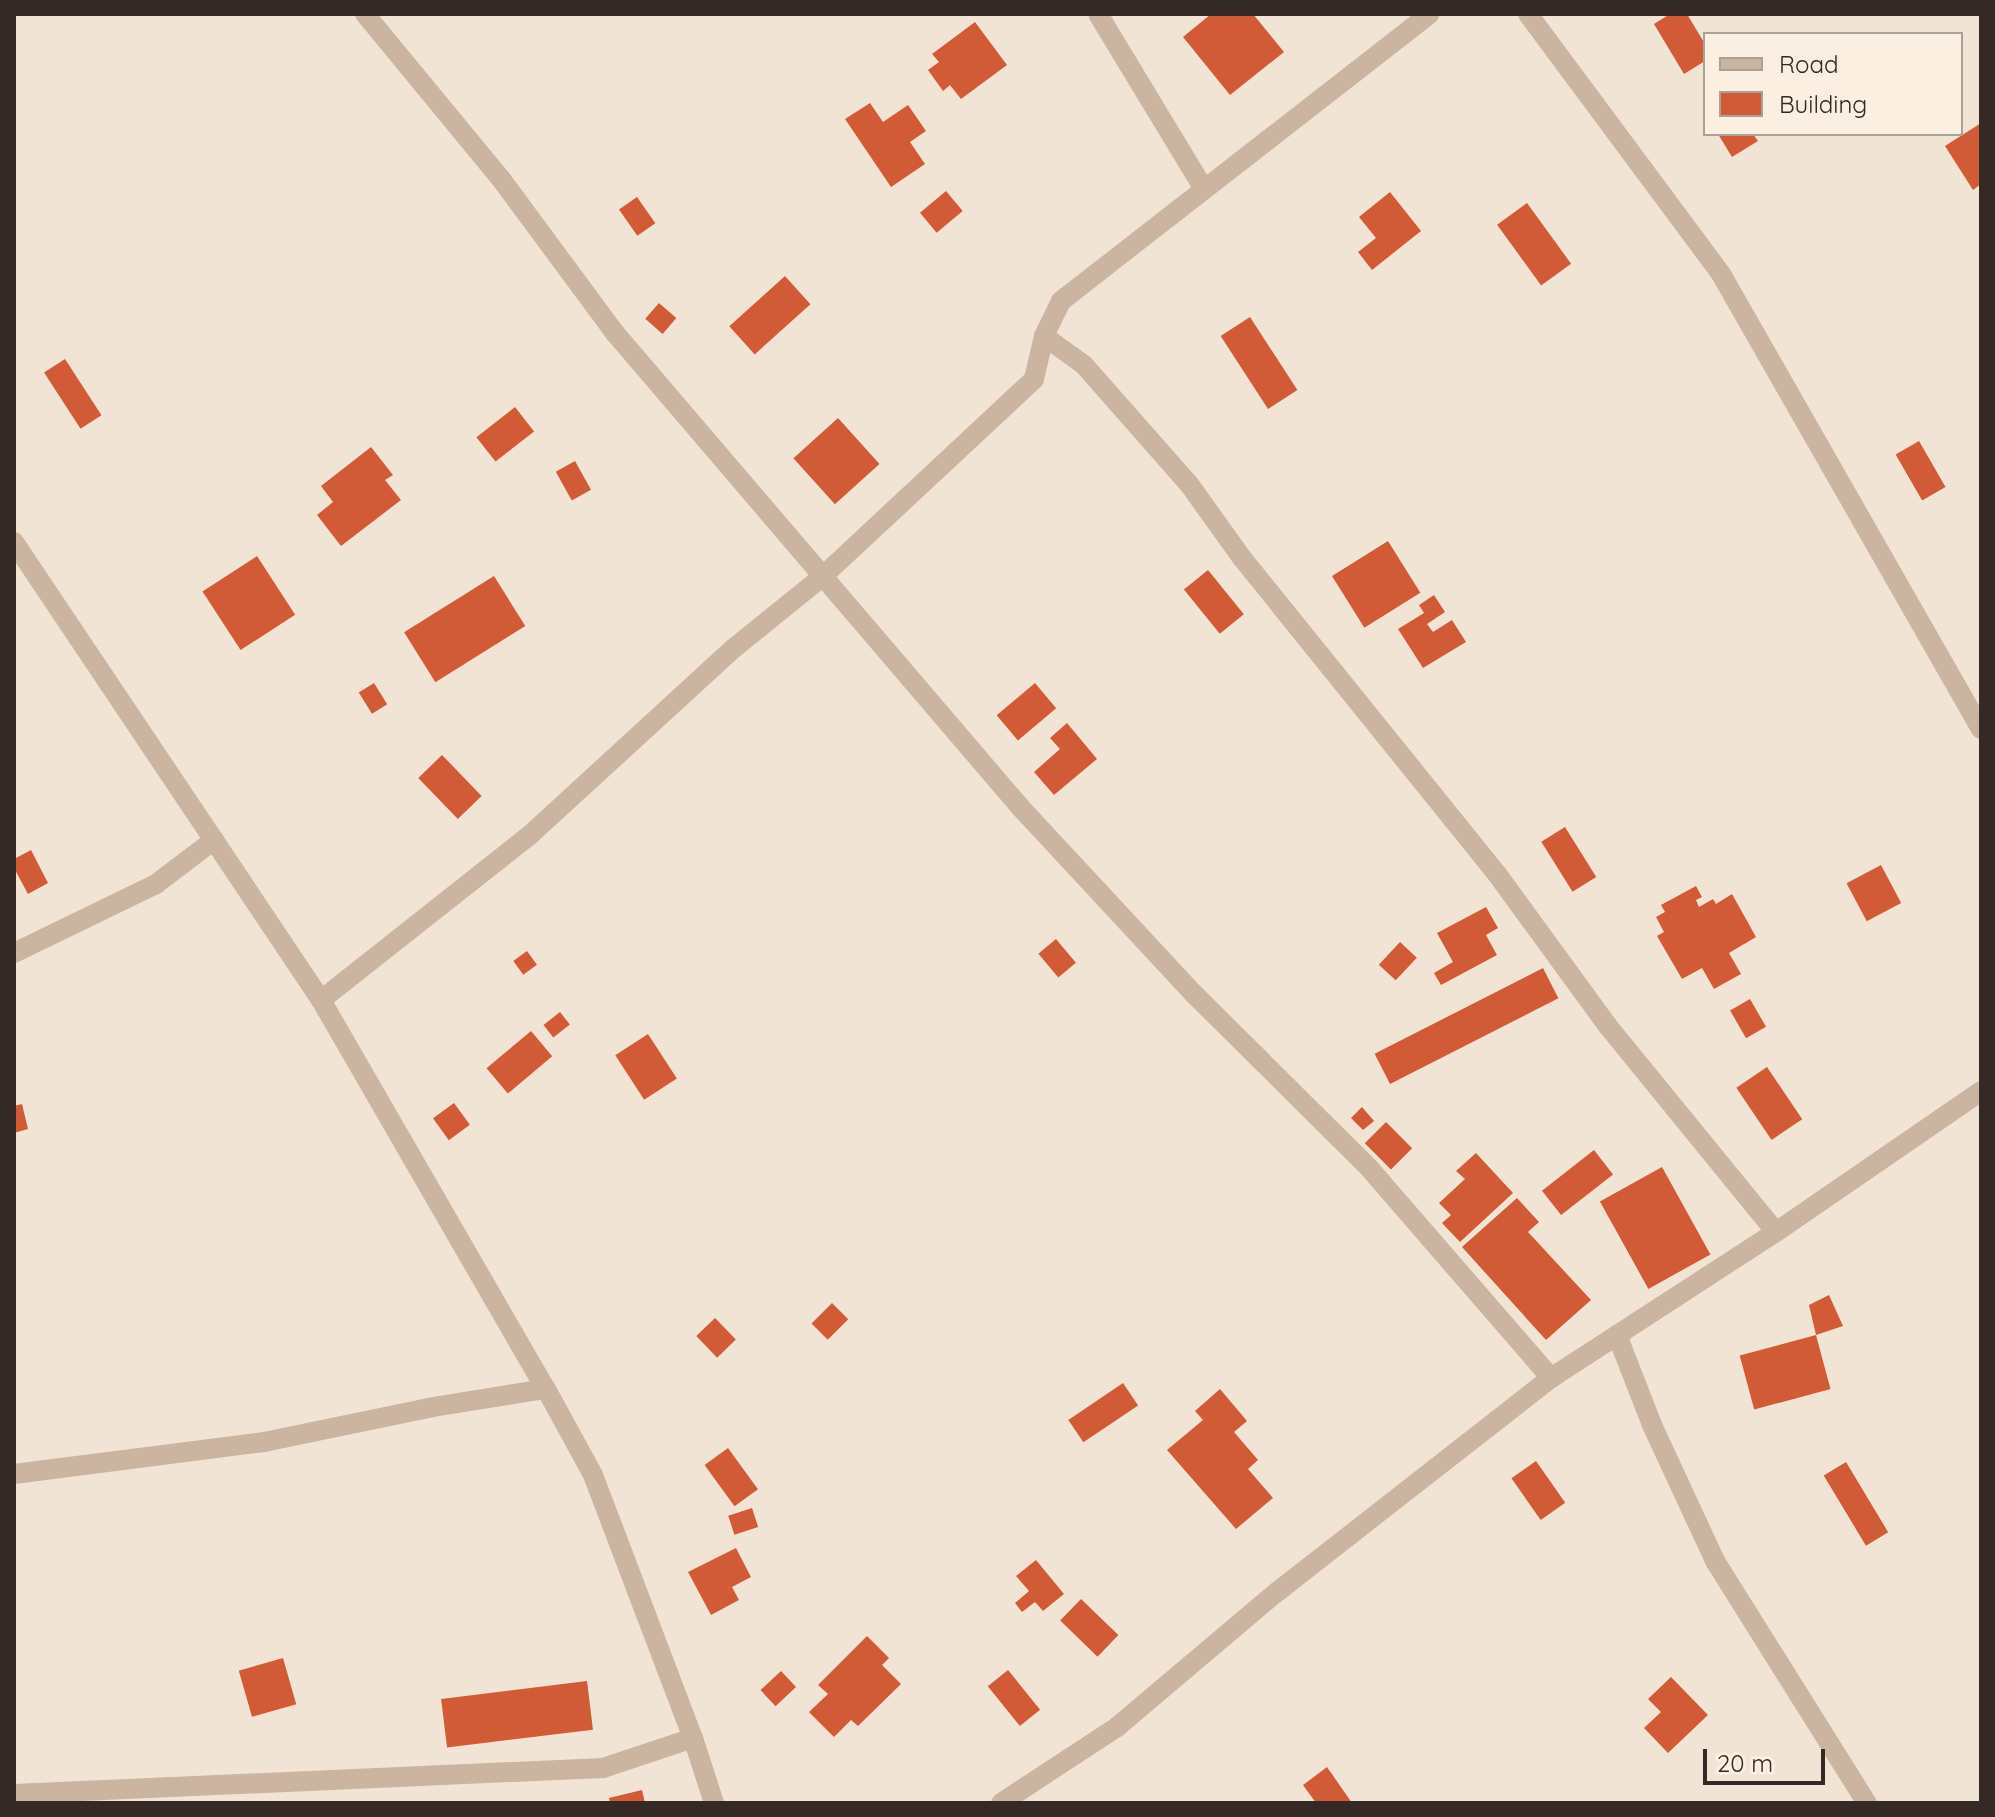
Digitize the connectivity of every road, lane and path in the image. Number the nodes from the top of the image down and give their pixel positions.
1 (365, 14) edge
2 (1098, 14) edge
3 (1430, 14) edge
4 (1528, 14) edge
5 (1204, 189) junction
6 (1044, 336) junction
7 (14, 542) edge
8 (822, 577) junction
9 (1981, 729) edge
10 (214, 840) junction
11 (14, 953) edge
12 (321, 1000) junction
13 (1981, 1091) edge
14 (1776, 1232) junction
15 (1617, 1335) junction
16 (1551, 1378) junction
17 (546, 1389) junction
18 (14, 1474) edge
19 (693, 1738) junction
20 (14, 1794) edge
21 (714, 1803) edge
22 (1001, 1803) edge
23 (1867, 1803) edge

1 - 8 street
2 - 5 street
3 - 5 street
4 - 9 street
5 - 6 street
6 - 8 street
6 - 14 street
7 - 10 street
8 - 12 street
8 - 16 street
10 - 11 street
10 - 12 street
12 - 17 street
13 - 14 street
14 - 15 street
15 - 16 street
15 - 23 street
16 - 22 street
17 - 18 street
17 - 19 street
19 - 20 street
19 - 21 street

